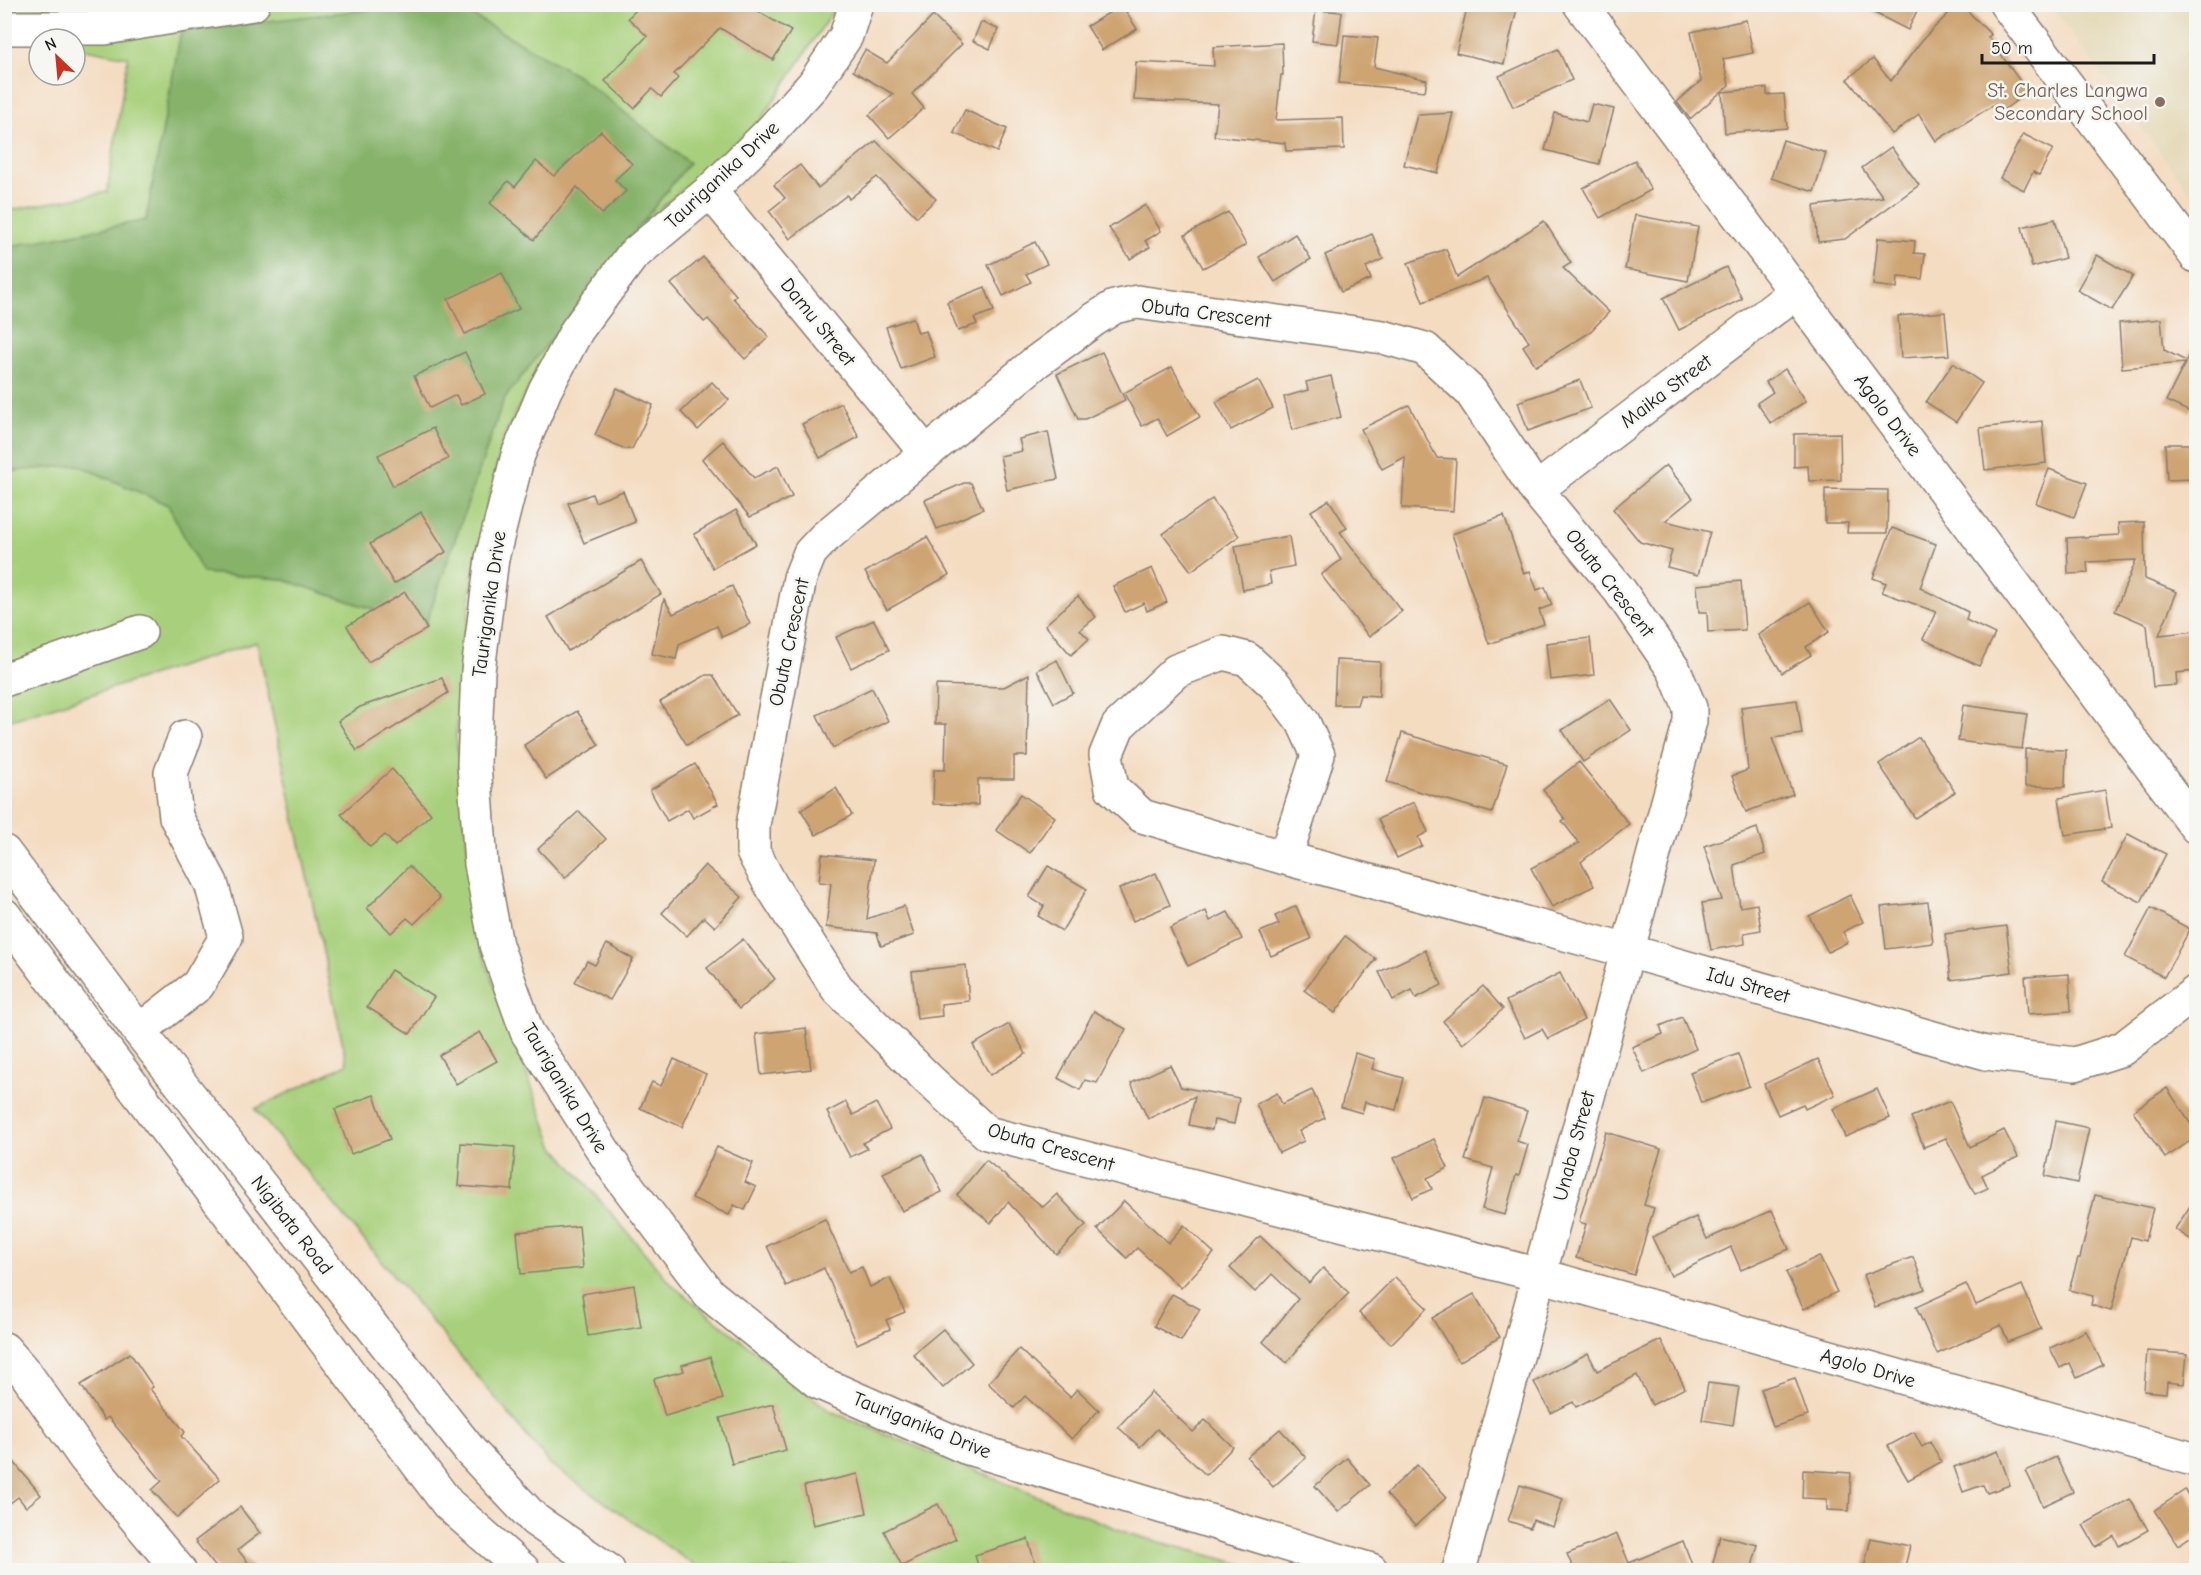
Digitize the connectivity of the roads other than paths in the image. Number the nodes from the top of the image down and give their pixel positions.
1 (253, 4) edge
2 (856, 4) edge
3 (1580, 4) edge
4 (2006, 4) edge
5 (4, 28) edge
6 (710, 191) junction
7 (2196, 256) edge
8 (1796, 292) junction
9 (926, 453) junction
10 (1536, 490) junction
11 (140, 632) dead end
12 (4, 680) edge
13 (1690, 721) joint
14 (185, 737) dead end
15 (2196, 827) edge
16 (4, 852) edge
17 (1285, 858) junction
18 (4, 915) edge
19 (1628, 951) junction
20 (2196, 992) edge
21 (139, 1031) junction
22 (1539, 1275) junction
23 (4, 1349) edge
24 (2196, 1460) edge
25 (179, 1570) edge
26 (523, 1570) edge
27 (608, 1570) edge
28 (1371, 1570) edge
29 (1459, 1570) edge

1 - 5 street
2 - 6 street, Tauriganika Drive
3 - 8 street, Agolo Drive
4 - 7 street
6 - 9 street, Damu Street
6 - 28 street, Tauriganika Drive
8 - 10 street, Maika Street
8 - 15 street, Agolo Drive
9 - 10 street, Obuta Crescent
9 - 22 street, Obuta Crescent
10 - 13 street, Obuta Crescent
11 - 12 street
13 - 19 street, Unaba Street
14 - 21 street
16 - 21 street, Nigibata Road
17 - 17 street
17 - 19 street, Idu Street
18 - 26 street
19 - 20 street, Idu Street
19 - 22 street, Unaba Street
21 - 27 street, Nigibata Road
22 - 24 street, Agolo Drive
22 - 29 street, Unaba Street
23 - 25 street

